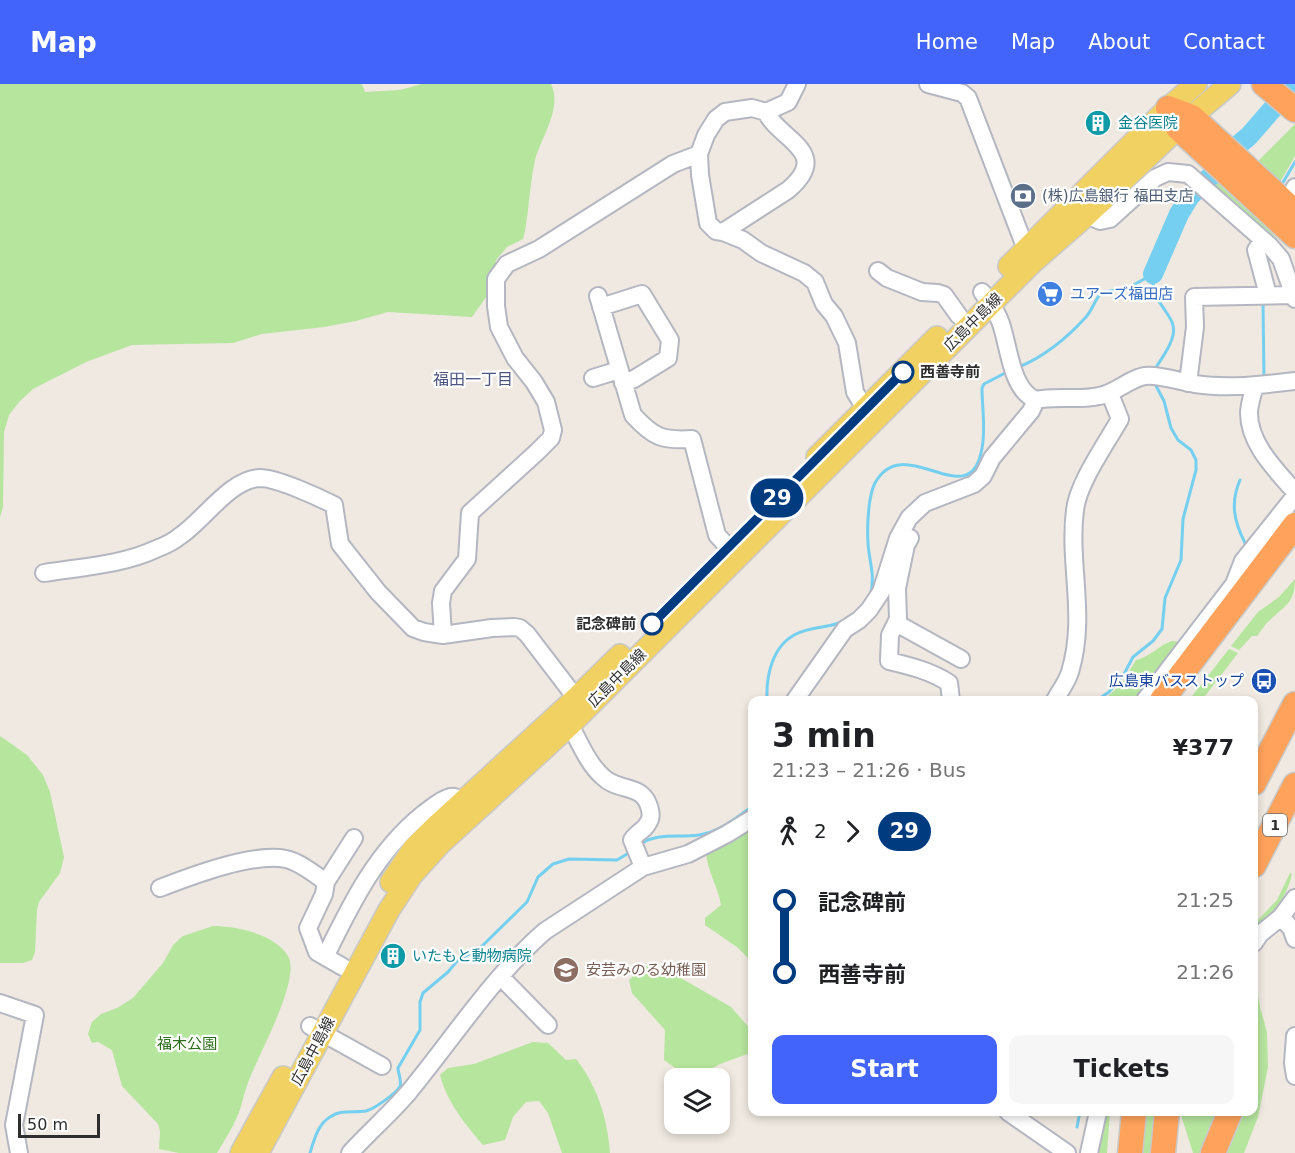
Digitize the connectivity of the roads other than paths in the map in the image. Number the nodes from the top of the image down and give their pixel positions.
1 (797, 84) edge
2 (928, 84) edge
3 (1196, 84) edge
4 (1230, 84) edge
5 (1264, 84) edge
6 (1269, 84) edge
7 (1295, 102) edge
8 (1295, 110) edge
9 (766, 112) junction
10 (1179, 118) junction
11 (699, 154) junction
12 (1293, 199) edge
13 (1087, 215) junction
14 (723, 232) junction
15 (1295, 236) edge
16 (1258, 247) dead end
17 (1030, 255) junction
18 (878, 271) dead end
19 (1268, 295) junction
20 (1294, 297) edge
21 (987, 298) junction
22 (959, 316) junction
23 (621, 377) junction
24 (593, 378) dead end
25 (1295, 381) edge
26 (1188, 383) junction
27 (1255, 385) junction
28 (1110, 393) junction
29 (1036, 400) junction
30 (869, 415) junction
31 (1295, 494) edge
32 (925, 503) junction
33 (1295, 525) edge
34 (1295, 546) edge
35 (733, 553) junction
36 (44, 573) dead end
37 (896, 623) junction
38 (443, 635) junction
39 (961, 658) dead end
40 (798, 696) edge
41 (951, 696) edge
42 (1057, 696) edge
43 (1148, 696) edge
44 (1165, 696) edge
45 (1179, 696) edge
46 (581, 704) junction
47 (1295, 704) edge
48 (570, 725) junction
49 (1258, 775) edge
50 (1295, 785) edge
51 (468, 807) junction
52 (748, 821) edge
53 (354, 838) dead end
54 (1258, 857) edge
55 (643, 867) junction
56 (326, 882) junction
57 (160, 888) dead end
58 (1295, 898) edge
59 (1281, 917) junction
60 (1258, 937) edge
61 (1295, 939) edge
62 (334, 962) junction
63 (501, 977) junction
64 (0, 1003) edge
65 (548, 1025) dead end
66 (317, 1030) junction
67 (1295, 1036) edge
68 (382, 1066) dead end
69 (1295, 1076) edge
70 (1012, 1116) edge
71 (1097, 1116) edge
72 (1128, 1116) edge
73 (1133, 1116) edge
74 (1167, 1116) edge
75 (1228, 1116) edge
76 (1045, 1146) edge
77 (19, 1153) edge
78 (241, 1153) edge
79 (258, 1153) edge
80 (350, 1153) edge
81 (1067, 1153) edge
82 (1089, 1153) edge
83 (1128, 1153) edge
84 (1163, 1153) edge
85 (1213, 1153) edge

1 - 9 street
2 - 17 street
3 - 10 main road, 広島中島線
4 - 10 main road, 広島中島線
5 - 8 highway
6 - 7 highway
9 - 11 street
9 - 14 street
10 - 12 highway
10 - 13 main road, 広島中島線
10 - 15 highway
10 - 17 main road, 広島中島線
11 - 14 street
11 - 38 street
13 - 17 main road, 広島中島線
13 - 20 street
14 - 30 street
16 - 19 street
17 - 21 main road, 広島中島線
18 - 22 street
19 - 20 street
19 - 26 street
21 - 22 main road, 広島中島線
21 - 29 street
21 - 30 main road, 広島中島線
22 - 30 main road, 広島中島線
23 - 23 street
23 - 24 street
23 - 35 street
25 - 27 street
26 - 27 street
26 - 28 street
27 - 31 street
28 - 29 street
28 - 42 street
29 - 32 street
30 - 35 main road, 広島中島線
31 - 43 street
32 - 37 street
32 - 40 street
33 - 44 highway
34 - 45 highway
35 - 46 main road, 広島中島線
36 - 38 street
37 - 39 street
37 - 41 street
38 - 46 street
46 - 48 main road, 広島中島線
46 - 51 main road, 広島中島線
47 - 49 highway
48 - 51 main road, 広島中島線
48 - 55 street
50 - 54 highway, 1
51 - 62 main road, 広島中島線
51 - 66 main road, 広島中島線
52 - 55 street
53 - 56 street
55 - 63 street
56 - 57 street
56 - 62 street
58 - 59 street
59 - 60 street
59 - 61 street
62 - 66 main road, 広島中島線
63 - 65 street
63 - 80 street
64 - 77 street
66 - 68 street
66 - 78 main road, 広島中島線
66 - 79 main road, 広島中島線
67 - 69 street
70 - 76 street
71 - 82 street
72 - 83 highway
73 - 83 highway
74 - 84 highway
75 - 85 highway
76 - 81 street

